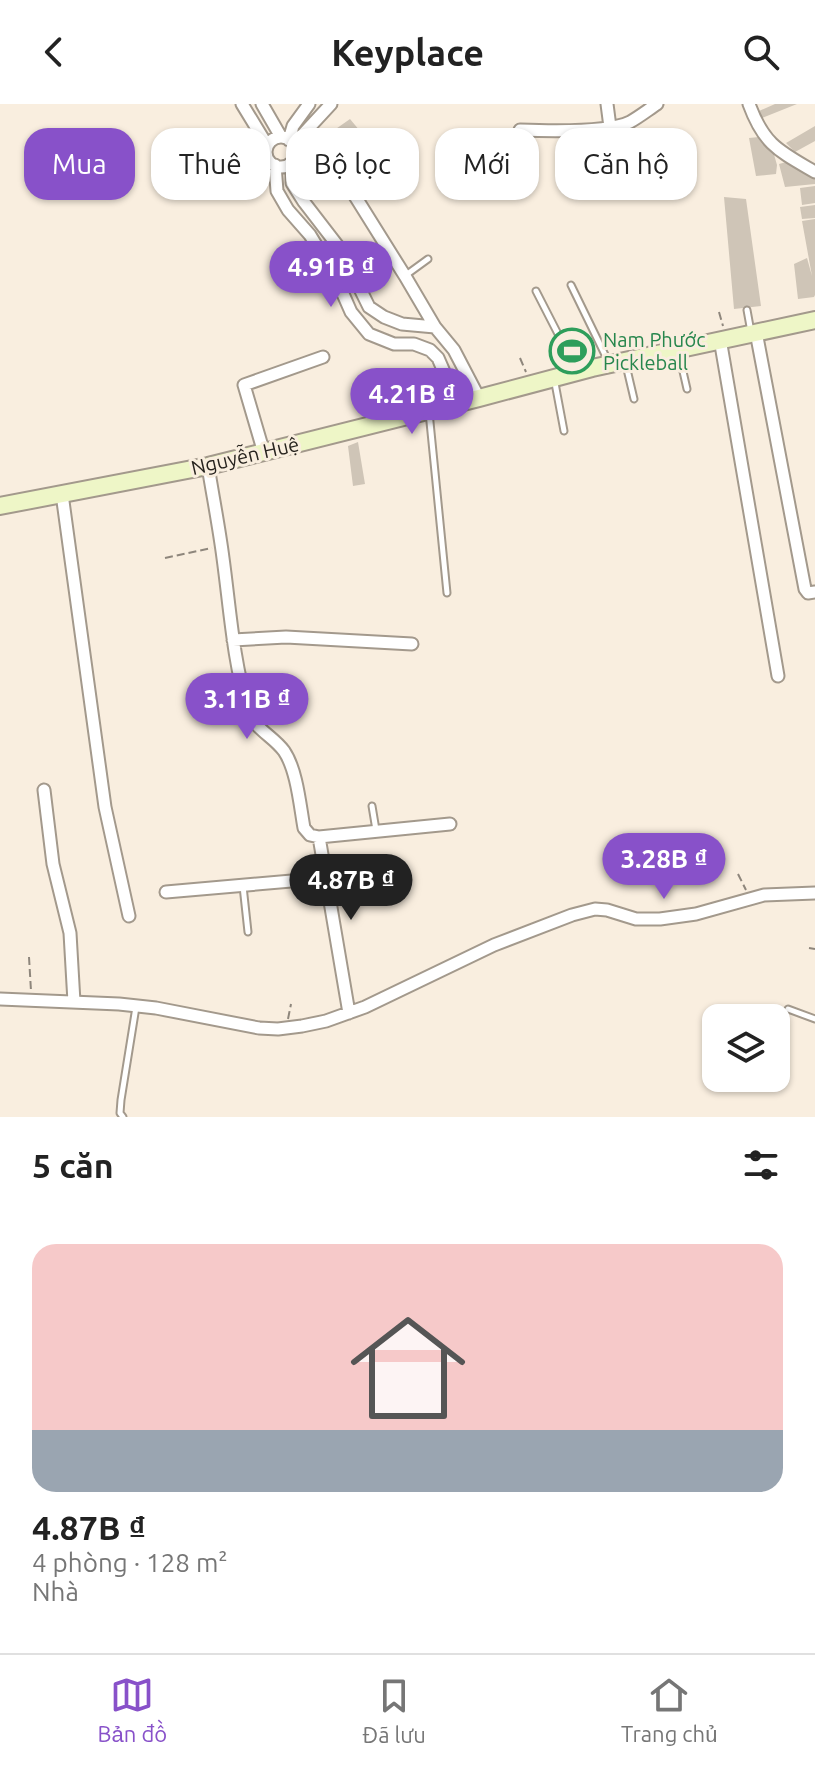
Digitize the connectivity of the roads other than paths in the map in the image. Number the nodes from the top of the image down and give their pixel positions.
1 (242, 104) edge
2 (262, 104) edge
3 (309, 104) edge
4 (331, 104) edge
5 (607, 104) edge
6 (657, 104) edge
7 (749, 104) edge
8 (610, 127) junction
9 (257, 128) edge
10 (292, 128) edge
11 (302, 128) edge
12 (539, 131) edge
13 (286, 137) edge
14 (270, 161) edge
15 (275, 165) junction
16 (286, 165) edge
17 (815, 172) edge
18 (303, 200) edge
19 (358, 200) edge
20 (428, 259) dead end
21 (405, 276) junction
22 (571, 285) dead end
23 (536, 291) dead end
24 (747, 310) dead end
25 (815, 320) edge
26 (435, 327) junction
27 (754, 332) junction
28 (723, 339) junction
29 (678, 349) junction
30 (323, 357) dead end
31 (617, 362) junction
32 (578, 372) junction
33 (554, 378) junction
34 (687, 389) dead end
35 (479, 398) junction
36 (634, 399) dead end
37 (458, 404) junction
38 (421, 413) junction
39 (564, 431) dead end
40 (264, 453) junction
41 (208, 466) junction
42 (62, 494) junction
43 (0, 506) edge
44 (815, 592) edge
45 (447, 593) dead end
46 (233, 640) junction
47 (412, 644) dead end
48 (778, 676) dead end
49 (44, 790) dead end
50 (372, 806) dead end
51 (450, 824) dead end
52 (376, 831) junction
53 (319, 837) junction
54 (326, 878) junction
55 (243, 885) junction
56 (166, 892) dead end
57 (815, 893) edge
58 (129, 916) dead end
59 (248, 932) dead end
60 (0, 999) edge
61 (74, 1002) junction
62 (137, 1006) junction
63 (790, 1010) edge
64 (349, 1013) junction
65 (815, 1019) edge
66 (123, 1117) edge

1 - 9 street
2 - 13 street
3 - 10 street
4 - 11 street
5 - 8 street
6 - 8 street
7 - 17 street
8 - 12 street
14 - 15 street
15 - 16 street
15 - 37 street
18 - 26 street
19 - 21 street
20 - 21 lane
21 - 26 street
22 - 31 lane
23 - 32 lane
24 - 27 lane
25 - 27 street, Nguyễn Huệ
26 - 35 street
27 - 28 street, Nguyễn Huệ
27 - 44 street
28 - 29 street, Nguyễn Huệ
28 - 48 street
29 - 31 street, Nguyễn Huệ
29 - 34 lane
30 - 40 street
31 - 32 street, Nguyễn Huệ
31 - 36 lane
32 - 33 street, Nguyễn Huệ
33 - 35 street, Nguyễn Huệ
33 - 39 lane
35 - 37 street, Nguyễn Huệ
37 - 38 street, Nguyễn Huệ
38 - 40 street, Nguyễn Huệ
38 - 45 lane
40 - 41 street, Nguyễn Huệ
41 - 42 street, Nguyễn Huệ
41 - 46 street
42 - 43 street, Nguyễn Huệ
42 - 58 street
46 - 47 street
46 - 53 street
49 - 61 street
50 - 52 lane
51 - 52 street
52 - 53 street
53 - 54 street
54 - 55 street
54 - 64 street
55 - 56 street
55 - 59 lane
57 - 64 street
60 - 61 street
61 - 62 street
62 - 64 street
62 - 66 lane
63 - 65 lane

